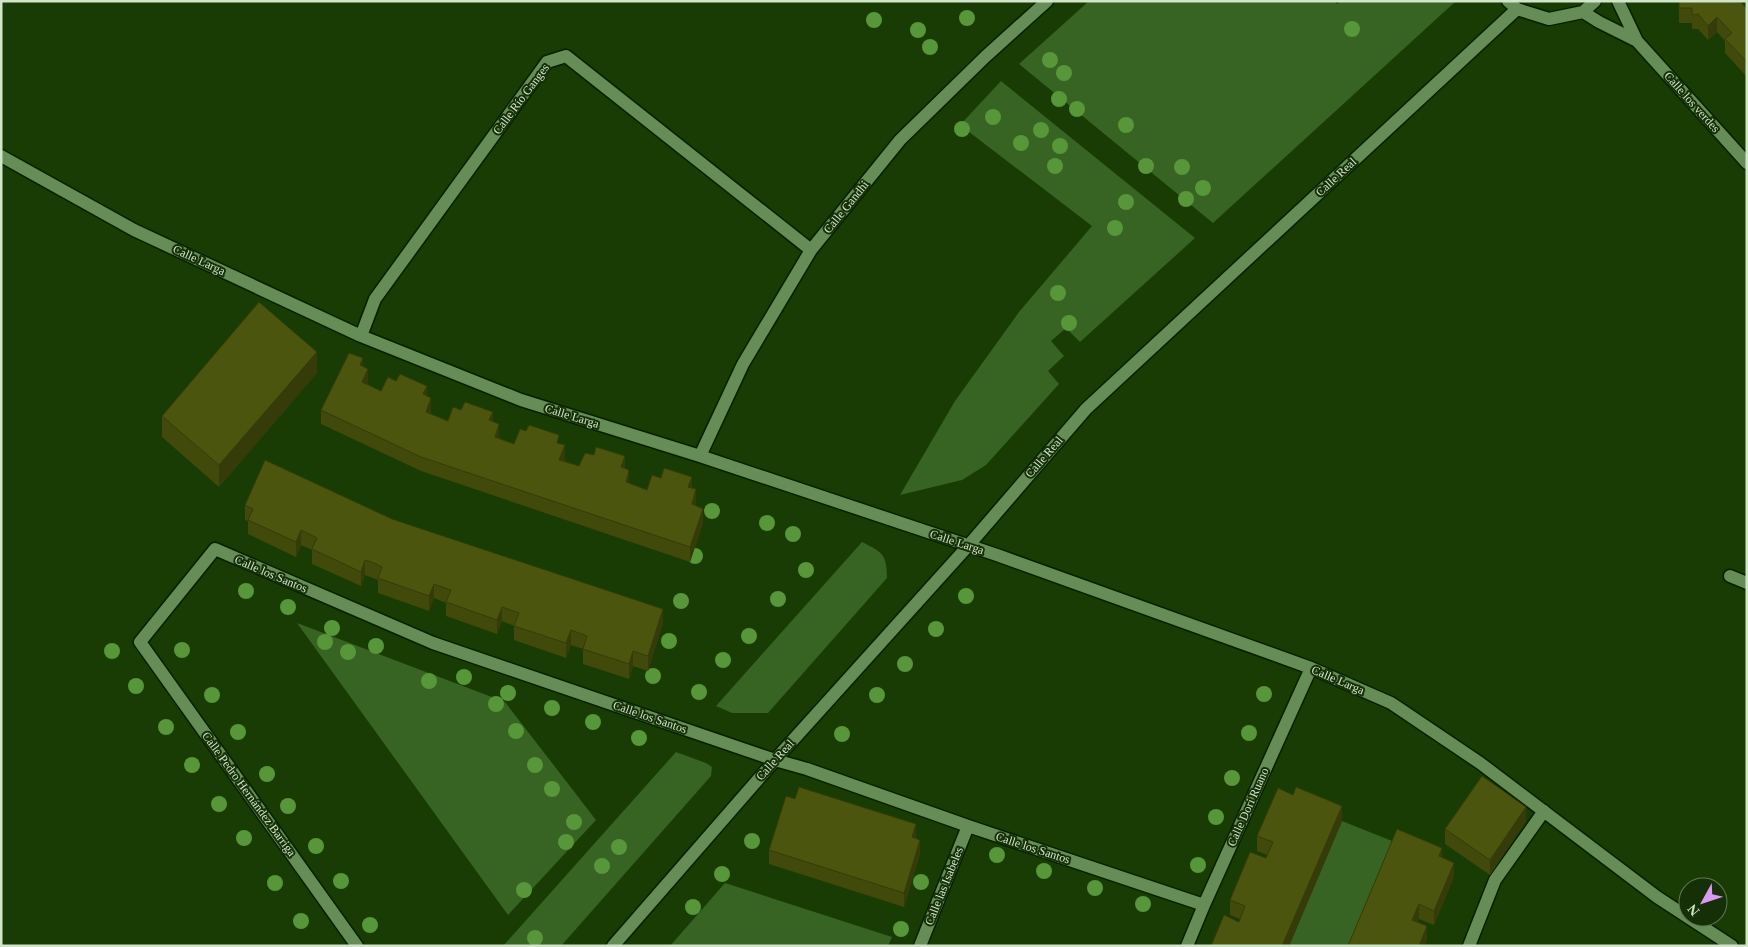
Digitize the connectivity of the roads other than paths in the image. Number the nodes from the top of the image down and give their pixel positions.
1 (1047, 1) edge
2 (1595, 1) edge
3 (1618, 1) edge
4 (1512, 5) edge
5 (1583, 12) junction
6 (1637, 41) junction
7 (1, 156) edge
8 (1747, 163) edge
9 (812, 250) junction
10 (361, 336) junction
11 (700, 456) junction
12 (968, 546) junction
13 (1730, 576) dead end
14 (1747, 583) edge
15 (140, 642) joint
16 (1311, 668) junction
17 (775, 760) junction
18 (1544, 811) junction
19 (968, 826) junction
20 (1204, 905) junction
21 (357, 946) edge
22 (613, 946) edge
23 (920, 946) edge
24 (1187, 946) edge
25 (1469, 946) edge
26 (1732, 946) edge

1 - 9 street, Calle Gandhi
2 - 5 street
3 - 6 street, Calle los verdes
4 - 5 street
4 - 12 street, Calle Real
5 - 6 street, Calle los verdes
6 - 8 street, Calle los verdes
7 - 10 street, Calle Larga
9 - 10 street, Calle Río Ganges
9 - 11 street, Calle Gandhi
10 - 11 street, Calle Larga
11 - 12 street, Calle Larga
12 - 16 street, Calle Larga
12 - 17 street, Calle Real
13 - 14 street
15 - 17 street, Calle los Santos
15 - 21 street, Calle Pedro Hernández Barriga
16 - 18 street, Calle Larga
16 - 20 street, Calle Dori Ruano
17 - 19 street, Calle los Santos
17 - 22 street, Calle Real
18 - 25 street
18 - 26 street, Calle Larga
19 - 20 street, Calle los Santos
19 - 23 street, Calle las Isabeles
20 - 24 street, Calle Dori Ruano

